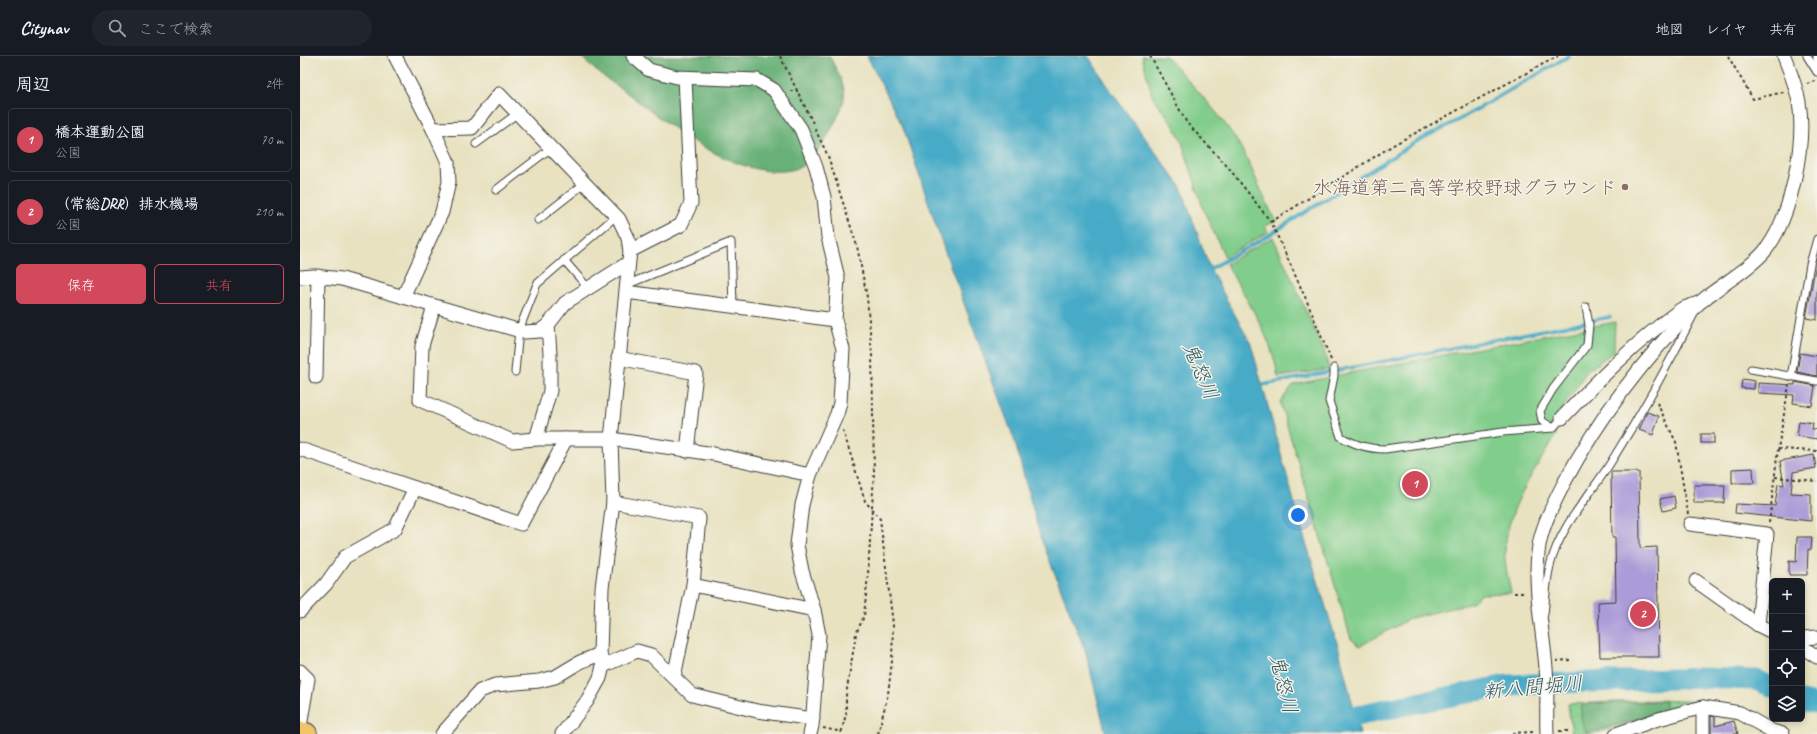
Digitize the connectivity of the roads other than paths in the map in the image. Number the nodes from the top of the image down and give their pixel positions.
1 (395, 56) edge
2 (633, 56) edge
3 (1784, 56) edge
4 (1807, 56) edge
5 (1817, 56) edge
6 (1817, 72) edge
7 (686, 78) junction
8 (518, 114) junction
9 (433, 129) junction
10 (476, 144) dead end
11 (551, 148) junction
12 (585, 183) junction
13 (496, 190) dead end
14 (616, 216) junction
15 (538, 220) dead end
16 (1817, 239) edge
17 (629, 257) junction
18 (564, 260) junction
19 (318, 276) junction
20 (300, 277) edge
21 (589, 289) junction
22 (626, 289) junction
23 (403, 297) junction
24 (1699, 303) junction
25 (434, 306) junction
26 (733, 306) junction
27 (1586, 307) dead end
28 (836, 320) junction
29 (548, 325) junction
30 (519, 330) junction
31 (618, 358) junction
32 (1751, 369) dead end
33 (515, 372) dead end
34 (1334, 372) road end
35 (316, 377) dead end
36 (1791, 377) junction
37 (1817, 381) edge
38 (1562, 418) joint
39 (1553, 428) junction
40 (536, 439) junction
41 (566, 439) junction
42 (611, 439) junction
43 (300, 449) edge
44 (687, 451) junction
45 (810, 475) junction
46 (415, 488) junction
47 (613, 502) junction
48 (1690, 524) road end
49 (1696, 581) dead end
50 (693, 585) junction
51 (814, 610) junction
52 (300, 611) edge
53 (1758, 625) junction
54 (1542, 630) junction
55 (1769, 630) edge
56 (1817, 637) edge
57 (1805, 638) edge
58 (1805, 649) edge
59 (1817, 657) edge
60 (602, 660) junction
61 (300, 671) edge
62 (674, 677) junction
63 (1703, 708) junction
64 (812, 726) edge
65 (300, 727) edge
66 (300, 733) edge
67 (1547, 733) edge
68 (306, 734) edge
69 (442, 734) edge
70 (562, 734) edge
71 (1616, 734) edge
72 (1703, 734) edge
73 (1783, 734) edge

1 - 9 street
2 - 7 street
3 - 24 street
4 - 6 lane
5 - 6 lane
7 - 17 street
7 - 28 street
8 - 9 street
8 - 10 lane
8 - 11 street
9 - 23 street
11 - 12 street
11 - 13 lane
12 - 14 street
12 - 15 lane
14 - 17 street
14 - 18 lane
16 - 36 lane
17 - 21 street
17 - 22 street
18 - 21 lane
18 - 30 lane
19 - 20 street
19 - 23 street
19 - 35 street
21 - 29 street
22 - 26 street
22 - 26 lane
22 - 31 street
23 - 25 street
24 - 38 street
24 - 54 lane
24 - 54 street
25 - 30 street
25 - 40 street
26 - 28 street
27 - 39 lane
28 - 45 street
29 - 30 street
29 - 40 street
30 - 33 lane
31 - 42 street
31 - 44 street
32 - 36 lane
34 - 39 lane
36 - 37 lane
38 - 39 lane
40 - 41 street
41 - 42 street
41 - 46 street
42 - 44 street
42 - 47 street
43 - 46 street
44 - 45 street
45 - 51 street
46 - 52 street
47 - 50 street
47 - 60 street
48 - 53 street
49 - 53 street
50 - 51 street
50 - 62 street
51 - 64 street
53 - 55 street
54 - 67 street
56 - 57 street
58 - 59 street
60 - 62 street
60 - 69 street
60 - 70 street
61 - 65 street
62 - 64 street
63 - 71 street
63 - 72 street
63 - 73 street
66 - 68 highway

